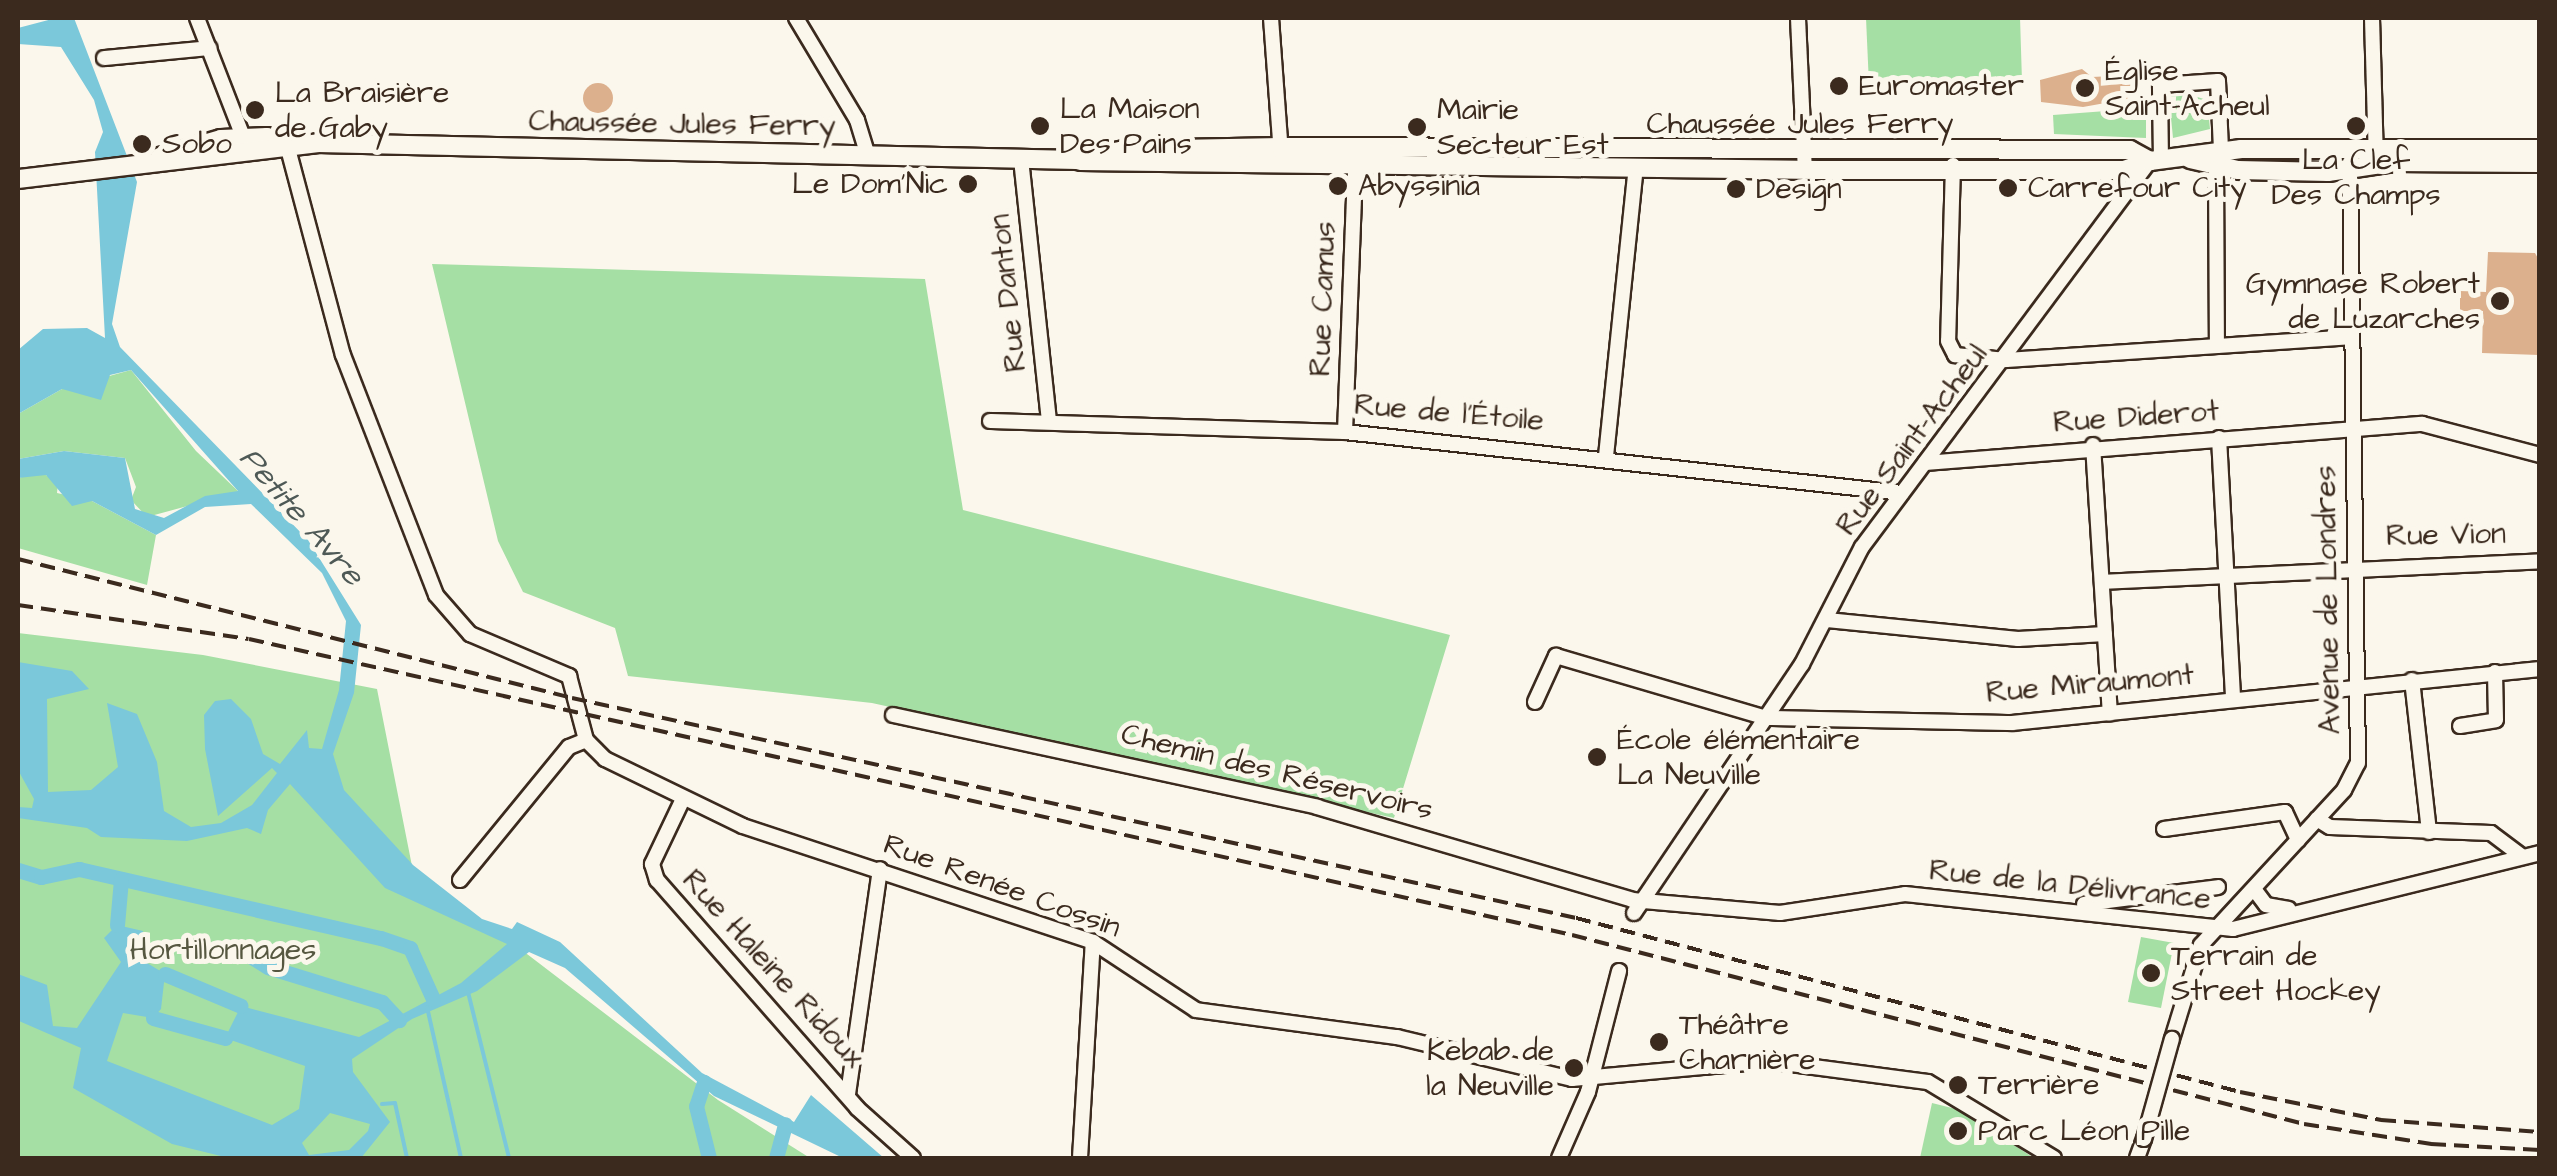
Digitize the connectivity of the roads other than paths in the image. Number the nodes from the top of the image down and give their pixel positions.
1 (197, 18) edge
2 (796, 18) edge
3 (1271, 18) edge
4 (1798, 18) edge
5 (2372, 18) edge
6 (210, 48) junction
7 (104, 58) dead end
8 (247, 145) junction
9 (287, 145) junction
10 (1281, 147) junction
11 (2540, 150) edge
12 (868, 155) junction
13 (2376, 156) junction
14 (1021, 158) junction
15 (2218, 158) junction
16 (2350, 158) junction
17 (1077, 160) junction
18 (1805, 161) junction
19 (2156, 161) junction
20 (2540, 163) edge
21 (1953, 165) junction
22 (1355, 167) junction
23 (1281, 168) junction
24 (1636, 168) junction
25 (18, 179) edge
26 (2350, 337) junction
27 (2217, 346) junction
28 (2006, 360) junction
29 (990, 422) dead end
30 (1049, 422) junction
31 (2351, 429) junction
32 (1345, 432) junction
33 (2218, 438) junction
34 (2093, 446) junction
35 (2540, 455) edge
36 (1606, 456) junction
37 (1925, 463) junction
38 (1902, 493) junction
39 (2539, 556) edge
40 (2354, 564) junction
41 (2226, 574) junction
42 (2102, 582) junction
43 (1827, 620) junction
44 (2105, 634) junction
45 (2540, 669) edge
46 (2495, 672) junction
47 (2412, 680) junction
48 (2357, 684) junction
49 (2233, 698) junction
50 (1535, 702) dead end
51 (2110, 713) junction
52 (893, 714) dead end
53 (1767, 718) junction
54 (2460, 726) dead end
55 (584, 735) junction
56 (682, 801) junction
57 (2318, 819) junction
58 (2164, 829) dead end
59 (2429, 832) junction
60 (2298, 840) junction
61 (2540, 853) edge
62 (2521, 856) junction
63 (880, 869) junction
64 (460, 880) dead end
65 (2218, 887) dead end
66 (2254, 889) junction
67 (1639, 907) junction
68 (2309, 908) junction
69 (2084, 909) junction
70 (2213, 930) junction
71 (1093, 942) junction
72 (1620, 971) dead end
73 (1591, 1080) junction
74 (848, 1094) junction
75 (914, 1158) edge
76 (1080, 1158) edge
77 (1559, 1158) edge
78 (2054, 1158) edge
79 (2138, 1158) edge

1 - 6 street
2 - 12 street
3 - 10 street
4 - 18 street
5 - 13 street
6 - 7 street
6 - 8 street
8 - 9 main road, Chaussée Jules Ferry
8 - 25 main road, Chaussée Jules Ferry
9 - 12 main road, Chaussée Jules Ferry
9 - 55 street
10 - 17 main road, Chaussée Jules Ferry
10 - 18 main road, Chaussée Jules Ferry
10 - 23 street
11 - 13 main road, Chaussée Jules Ferry
12 - 14 main road, Chaussée Jules Ferry
13 - 16 main road, Chaussée Jules Ferry
13 - 20 main road, Chaussée Jules Ferry
14 - 17 main road, Chaussée Jules Ferry
14 - 30 street, Rue Danton
15 - 16 main road, Chaussée Jules Ferry
15 - 19 main road, Chaussée Jules Ferry
15 - 19 street
15 - 27 street
16 - 26 street, Avenue de Londres
17 - 23 main road, Chaussée Jules Ferry
18 - 19 main road, Chaussée Jules Ferry
18 - 21 main road
18 - 24 main road, Chaussée Jules Ferry
19 - 21 main road
19 - 28 street, Rue Saint-Acheul
21 - 28 street
22 - 23 main road, Chaussée Jules Ferry
22 - 24 main road, Chaussée Jules Ferry
22 - 32 street, Rue Camus
24 - 36 street
26 - 27 street
26 - 31 street, Avenue de Londres
27 - 28 street
28 - 37 street, Rue Saint-Acheul
29 - 30 street, Rue de l'Étoile
30 - 32 street, Rue de l'Étoile
31 - 33 street, Rue Diderot
31 - 35 street, Rue Diderot
31 - 40 street, Avenue de Londres
32 - 36 street, Rue de l'Étoile
33 - 34 street, Rue Diderot
33 - 41 street
34 - 37 street, Rue Diderot
34 - 42 street
36 - 38 street, Rue de l'Étoile
37 - 38 street, Rue Saint-Acheul
38 - 43 street, Rue Saint-Acheul
39 - 40 street, Rue Vion
40 - 41 street, Rue Vion
40 - 48 street, Avenue de Londres
41 - 42 street, Rue Vion
41 - 49 street
42 - 44 street
43 - 44 street
43 - 53 street, Rue Saint-Acheul
44 - 51 street
45 - 46 street, Rue Miraumont
46 - 47 street, Rue Miraumont
46 - 54 street
47 - 48 street, Rue Miraumont
47 - 59 street
48 - 49 street, Rue Miraumont
48 - 57 street, Avenue de Londres
49 - 51 street, Rue Miraumont
50 - 53 street, Rue Miraumont
51 - 53 street, Rue Miraumont
52 - 67 street, Chemin des Réservoirs
53 - 67 street, Rue Saint-Acheul
55 - 56 street
55 - 64 street
56 - 63 street, Rue Renée Cossin
56 - 74 street, Rue Haleine Ridoux
57 - 59 street
57 - 60 street, Avenue de Londres
58 - 60 street
59 - 62 street
60 - 66 street, Avenue de Londres
61 - 62 street, Rue de la Délivrance
62 - 68 street, Rue de la Délivrance
63 - 71 street, Rue Renée Cossin
63 - 74 street
65 - 69 street
66 - 68 street, Rue de la Délivrance
66 - 70 street, Avenue de Londres
67 - 69 street, Rue de la Délivrance
68 - 70 street, Rue de la Délivrance
69 - 70 street, Rue de la Délivrance
70 - 79 street, Avenue de Londres, bridge
71 - 73 street, Rue Renée Cossin
71 - 76 street
72 - 73 street
73 - 77 street
73 - 78 street
74 - 75 street, Rue Haleine Ridoux

